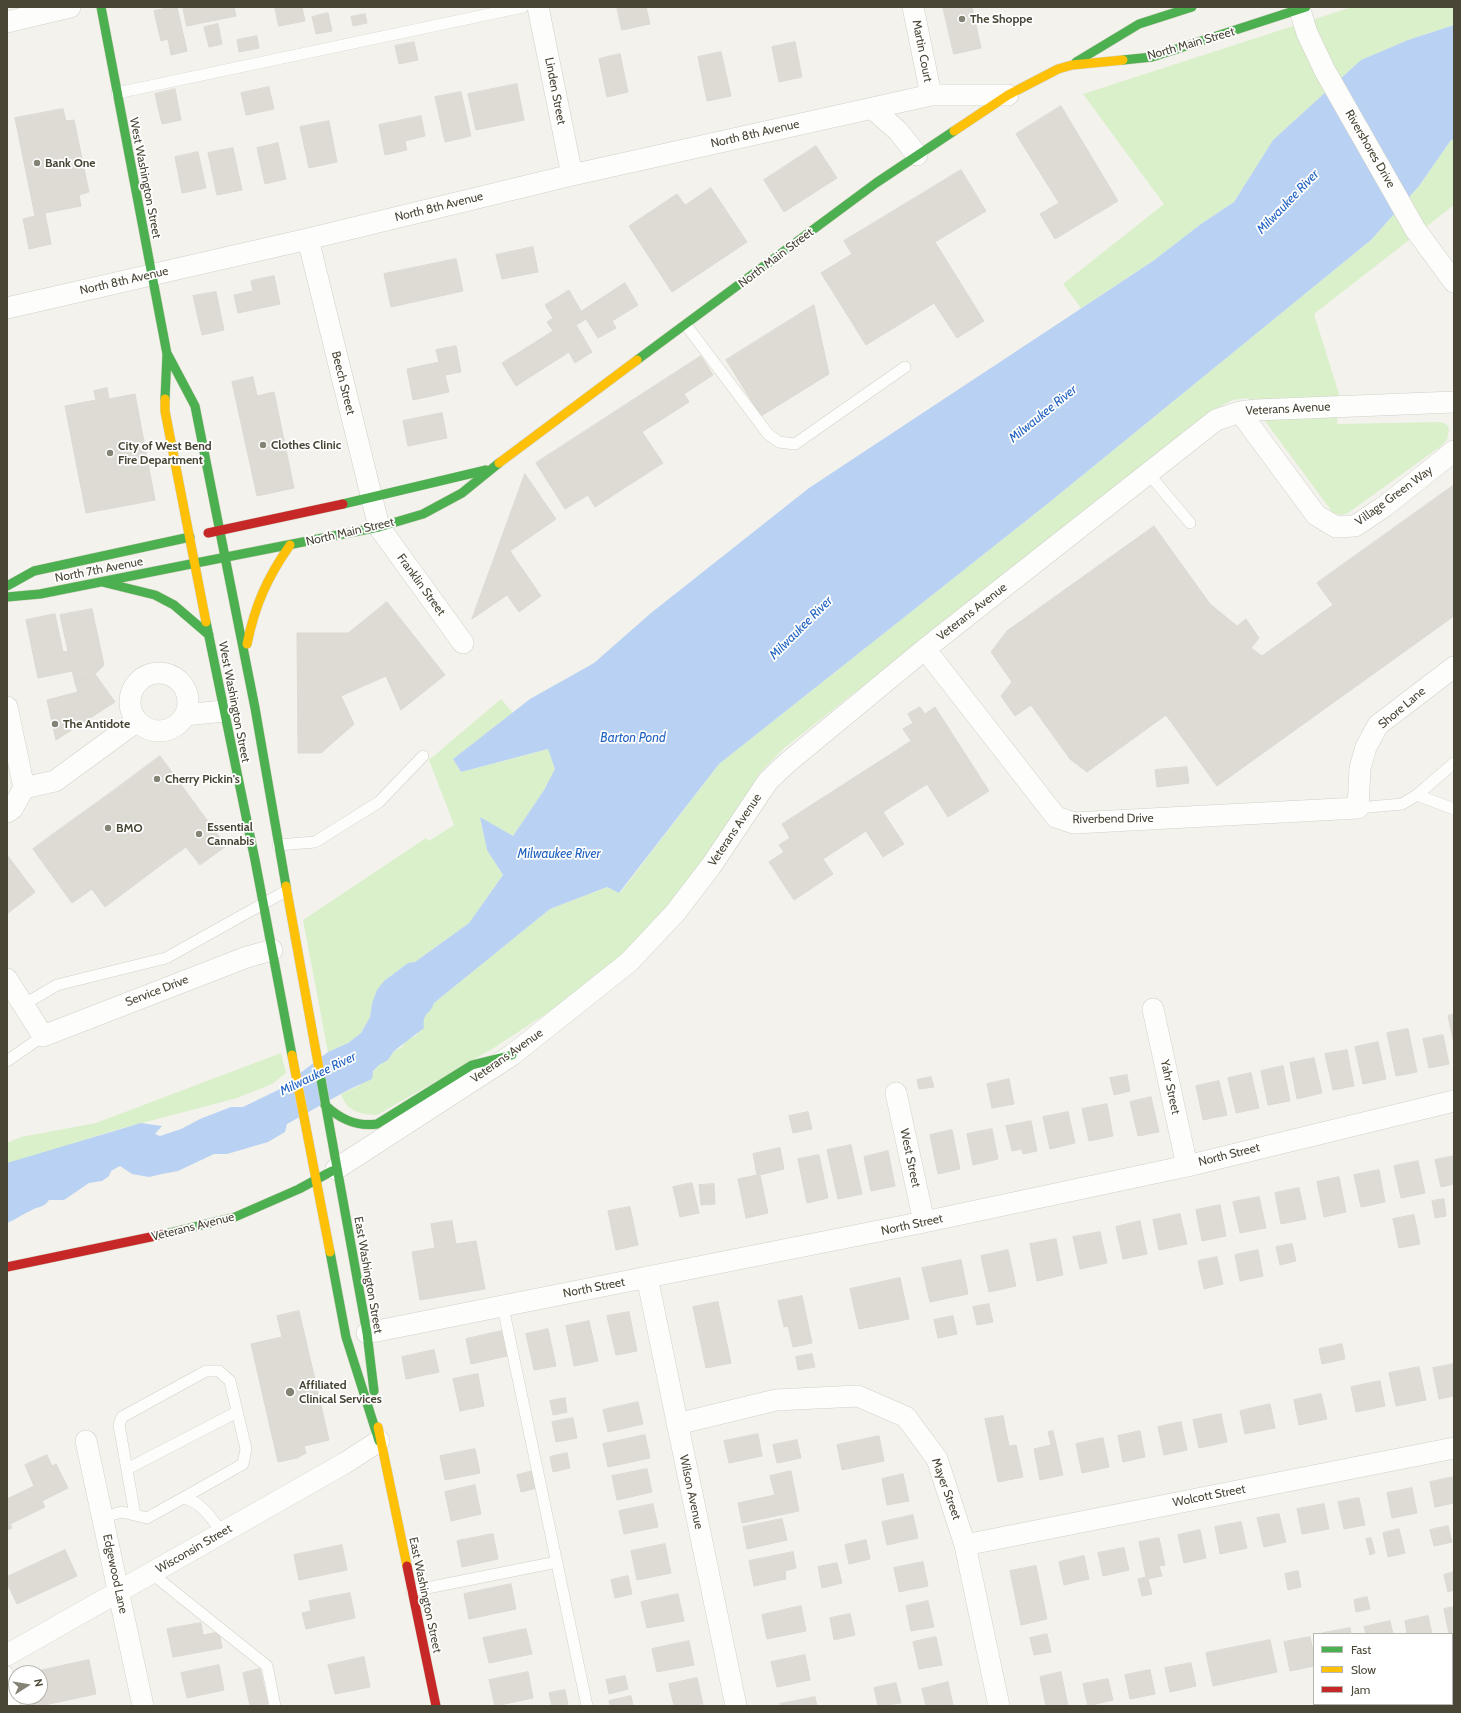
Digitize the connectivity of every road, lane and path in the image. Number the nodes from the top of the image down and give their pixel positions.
1 (70, 7) edge
2 (101, 7) edge
3 (523, 7) edge
4 (538, 7) edge
5 (914, 7) edge
6 (1192, 7) edge
7 (1302, 8) edge
8 (10, 17) edge
9 (1072, 65) junction
10 (117, 93) junction
11 (931, 95) junction
12 (1008, 95) junction
13 (872, 108) junction
14 (917, 155) junction
15 (572, 175) junction
16 (308, 239) junction
17 (151, 275) junction
18 (1454, 282) edge
19 (7, 308) edge
20 (686, 325) junction
21 (167, 354) junction
22 (905, 367) dead end
23 (1454, 402) edge
24 (1240, 412) junction
25 (1454, 451) edge
26 (491, 469) junction
27 (1148, 473) junction
28 (371, 498) junction
29 (1190, 523) dead end
30 (379, 527) junction
31 (221, 530) junction
32 (190, 537) junction
33 (290, 545) junction
34 (226, 558) junction
35 (196, 563) junction
36 (102, 582) junction
37 (7, 586) edge
38 (7, 597) edge
39 (209, 635) junction
40 (463, 643) dead end
41 (926, 650) junction
42 (245, 657) junction
43 (1454, 667) edge
44 (7, 707) edge
45 (224, 711) junction
46 (184, 715) junction
47 (137, 721) junction
48 (423, 756) dead end
49 (1454, 763) edge
50 (24, 788) junction
51 (1417, 795) junction
52 (1358, 808) junction
53 (1454, 809) edge
54 (7, 812) edge
55 (278, 845) junction
56 (286, 891) junction
57 (263, 904) junction
58 (296, 946) junction
59 (272, 950) junction
60 (7, 979) edge
61 (23, 1005) junction
62 (1153, 1009) dead end
63 (43, 1036) junction
64 (512, 1055) junction
65 (7, 1061) edge
66 (896, 1093) dead end
67 (1454, 1101) edge
68 (330, 1114) junction
69 (305, 1124) joint
70 (1187, 1166) junction
71 (336, 1169) junction
72 (316, 1179) junction
73 (924, 1222) junction
74 (7, 1267) edge
75 (647, 1277) junction
76 (503, 1306) junction
77 (367, 1333) junction
78 (237, 1412) junction
79 (677, 1424) junction
80 (86, 1441) dead end
81 (380, 1441) junction
82 (1454, 1448) edge
83 (127, 1469) junction
84 (183, 1498) junction
85 (135, 1514) junction
86 (102, 1517) junction
87 (222, 1532) junction
88 (965, 1545) junction
89 (557, 1562) junction
90 (151, 1573) junction
91 (412, 1591) junction
92 (119, 1592) junction
93 (7, 1655) edge
94 (7, 1672) edge
95 (14, 1706) edge
96 (144, 1706) edge
97 (275, 1706) edge
98 (436, 1706) edge
99 (587, 1706) edge
100 (736, 1706) edge
101 (999, 1706) edge

1 - 8 street
2 - 10 main road, West Washington Street
3 - 10 lane
4 - 15 street, Linden Street
5 - 11 street, Martin Court
6 - 9 main road, North Main Street
7 - 9 main road, North Main Street
7 - 18 street, Rivershores Drive
9 - 12 main road, North Main Street
10 - 17 main road, West Washington Street
11 - 12 street, North 8th Avenue
11 - 13 street, North 8th Avenue
12 - 14 main road, North Main Street
13 - 14 street
13 - 15 street, North 8th Avenue
14 - 20 main road, North Main Street
15 - 16 street, North 8th Avenue
16 - 17 street, North 8th Avenue
16 - 28 street, Beech Street
17 - 19 street, North 8th Avenue
17 - 21 main road, West Washington Street
20 - 22 lane
20 - 26 main road, North Main Street
21 - 31 main road, West Washington Street
21 - 32 main road, West Washington Street
23 - 24 street, Veterans Avenue
24 - 25 street, Village Green Way
24 - 27 street, Veterans Avenue
26 - 28 main road, North Main Street
26 - 30 main road, North Main Street
27 - 29 lane
27 - 41 street, Veterans Avenue
28 - 30 street, Beech Street
28 - 31 main road, North Main Street
30 - 33 main road, North Main Street
30 - 40 street, Franklin Street
31 - 32 main road, North Main Street
31 - 34 main road, West Washington Street
32 - 35 main road, West Washington Street
32 - 37 main road, North 7th Avenue
33 - 34 main road, North Main Street
33 - 42 main road
34 - 35 main road, North Main Street
34 - 42 main road, West Washington Street
35 - 36 main road, North 7th Avenue
35 - 39 main road, West Washington Street
36 - 38 main road, North 7th Avenue
36 - 39 main road
39 - 45 main road, West Washington Street
41 - 52 street, Riverbend Drive
41 - 64 street, Veterans Avenue
42 - 55 main road, West Washington Street
43 - 52 street, Shore Lane
44 - 50 street
45 - 46 street
45 - 57 main road, West Washington Street
46 - 47 street
46 - 47 street
47 - 50 street
48 - 55 lane
49 - 51 lane
50 - 54 street
51 - 52 lane
51 - 53 lane
55 - 56 main road, West Washington Street
56 - 57 lane
56 - 58 main road, West Washington Street
57 - 59 main road, West Washington Street
57 - 61 lane
58 - 59 lane
58 - 68 main road, West Washington Street
59 - 63 street, Service Drive
59 - 69 main road, West Washington Street
60 - 61 street
61 - 63 street
62 - 70 street, Yahr Street
63 - 65 lane
64 - 68 main road
64 - 71 street, Veterans Avenue
66 - 73 street, West Street
67 - 70 street, North Street
68 - 71 main road, East Washington Street
69 - 72 main road, East Washington Street
70 - 73 street, North Street
71 - 72 main road, Veterans Avenue
71 - 77 main road, East Washington Street
72 - 74 main road, Veterans Avenue
72 - 81 main road, East Washington Street
73 - 75 street, North Street
75 - 76 street, North Street
75 - 79 street, Wilson Avenue
76 - 77 street, North Street
76 - 89 lane
77 - 81 main road, East Washington Street
78 - 83 lane
78 - 83 lane
78 - 84 lane
79 - 88 street, Mayer Street
79 - 100 street, Wilson Avenue
80 - 86 street, Edgewood Lane
81 - 87 street, Wisconsin Street
81 - 91 main road, East Washington Street
82 - 88 street, Wolcott Street
83 - 85 lane
84 - 85 lane
84 - 87 lane
85 - 86 lane
86 - 92 street, Edgewood Lane
87 - 90 street, Wisconsin Street
88 - 101 street, Mayer Street
89 - 91 lane
89 - 99 lane
90 - 92 street, Wisconsin Street
90 - 97 lane
91 - 98 main road, East Washington Street
92 - 93 street, Wisconsin Street
92 - 96 street, Edgewood Lane
94 - 95 lane

